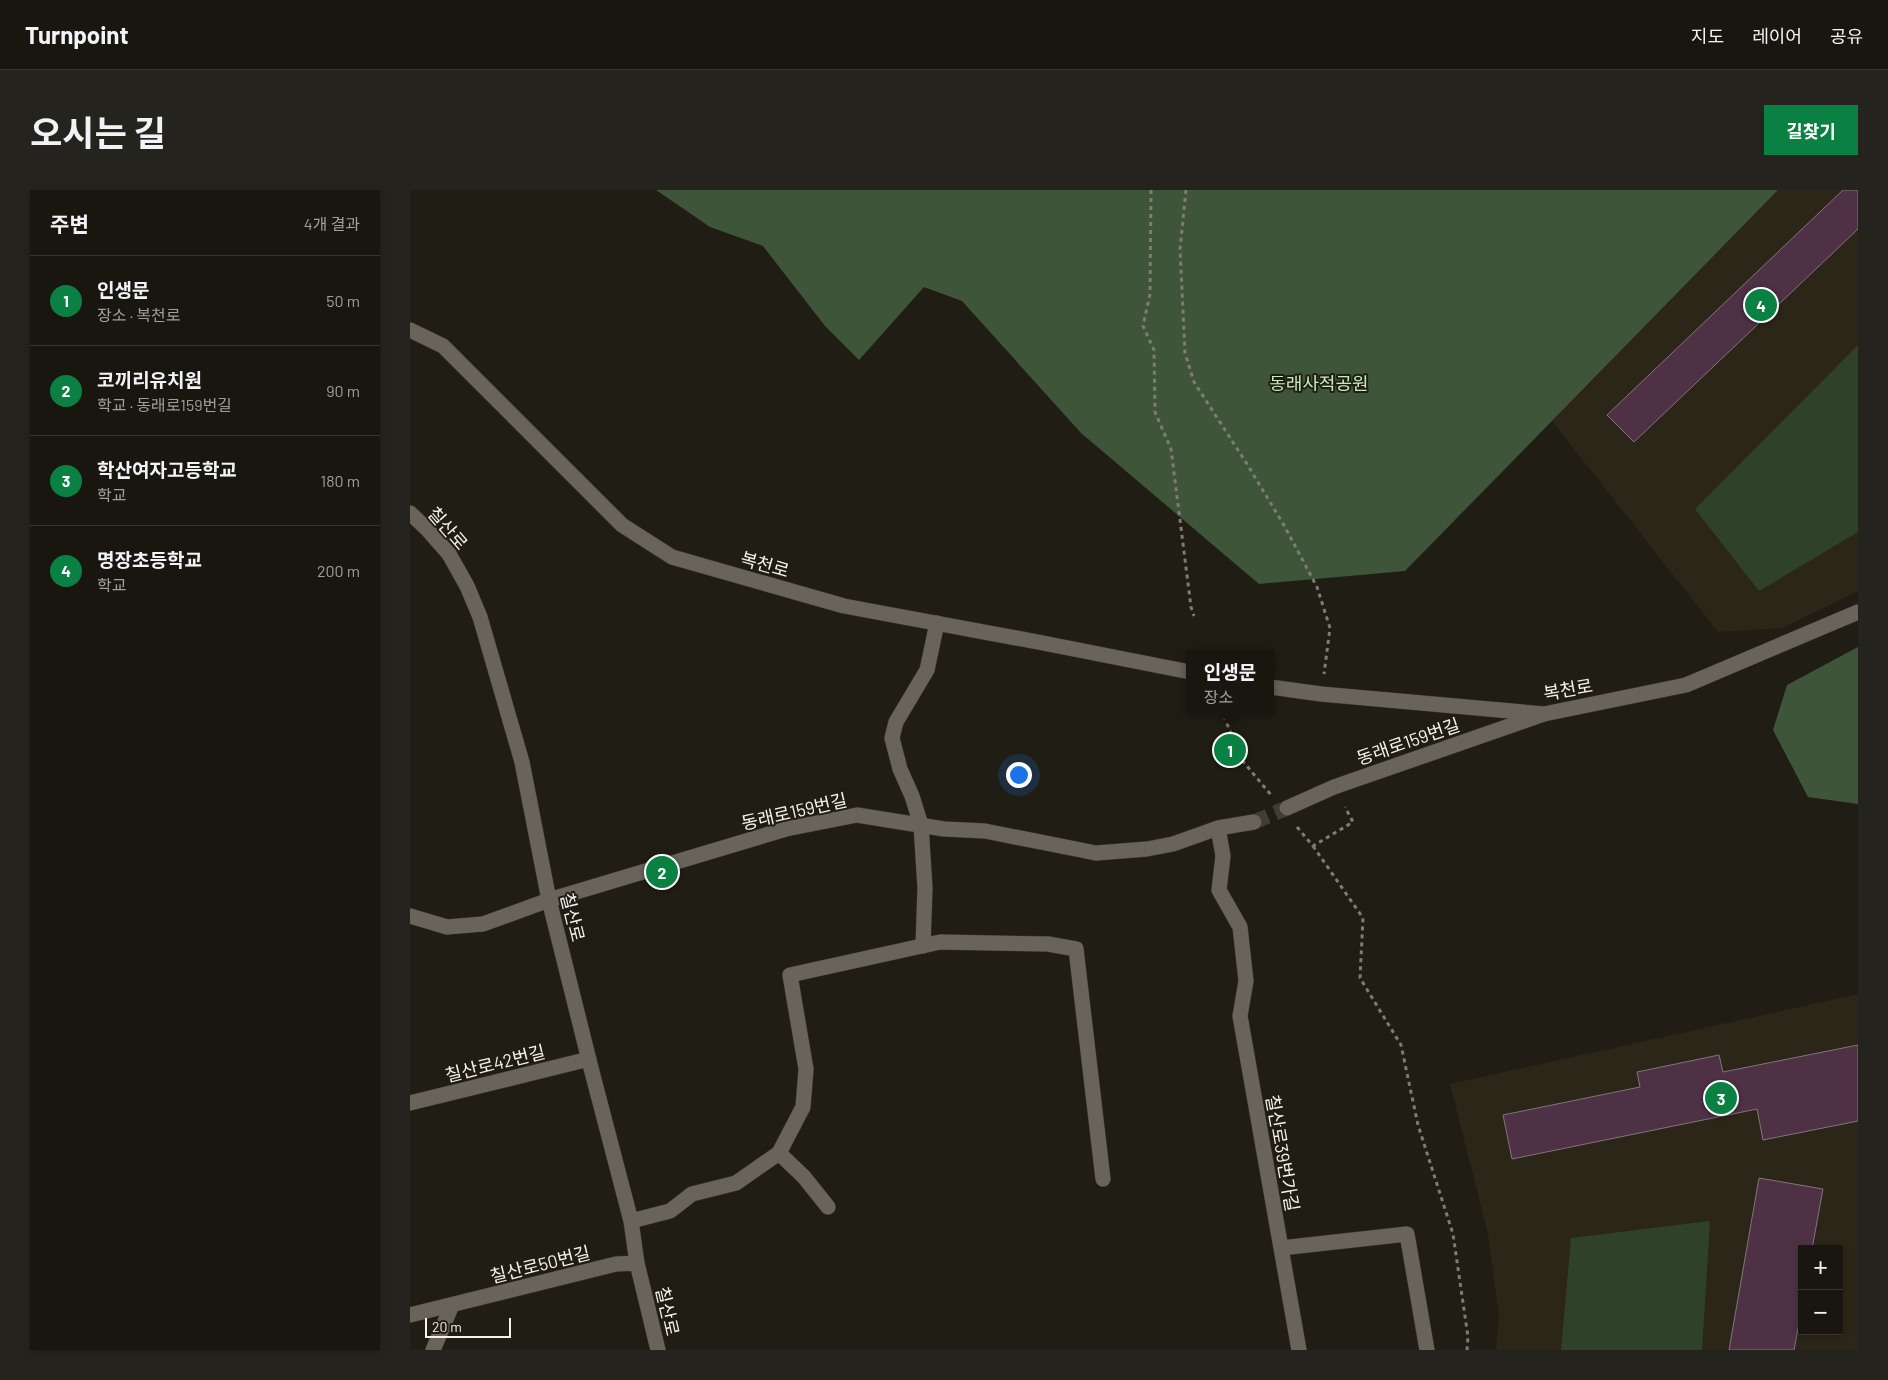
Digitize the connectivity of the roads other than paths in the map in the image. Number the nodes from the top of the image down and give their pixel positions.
1 (410, 330) edge
2 (410, 513) edge
3 (1858, 612) edge
4 (937, 623) junction
5 (1186, 671) edge
6 (1274, 688) edge
7 (1544, 714) junction
8 (1287, 808) tunnel mouth
9 (1254, 822) tunnel mouth
10 (921, 825) junction
11 (1218, 828) junction
12 (549, 900) junction
13 (410, 916) edge
14 (923, 946) junction
15 (589, 1059) junction
16 (410, 1103) edge
17 (778, 1153) junction
18 (1103, 1179) dead end
19 (828, 1207) dead end
20 (631, 1220) junction
21 (1281, 1248) junction
22 (637, 1263) junction
23 (452, 1305) junction
24 (410, 1315) edge
25 (433, 1350) edge
26 (658, 1350) edge
27 (1299, 1350) edge
28 (1427, 1350) edge

1 - 4 street, 복천로
2 - 12 street, 칠산로
3 - 7 street, 복천로
4 - 5 street, 복천로
4 - 10 street
6 - 7 street, 복천로
7 - 8 street, 동래로159번길
9 - 11 street, 동래로159번길
10 - 11 street, 동래로159번길
10 - 12 street, 동래로159번길
10 - 14 street
11 - 21 street, 칠산로39번가길
12 - 13 street, 동래로159번길
12 - 15 street, 칠산로
14 - 17 street
14 - 18 street
15 - 16 street, 칠산로42번길
15 - 20 street, 칠산로
17 - 19 street
17 - 20 street
20 - 22 street, 칠산로
21 - 27 street, 칠산로39번가길
21 - 28 street
22 - 23 street, 칠산로50번길
22 - 26 street, 칠산로
23 - 24 street, 칠산로50번길
23 - 25 street

